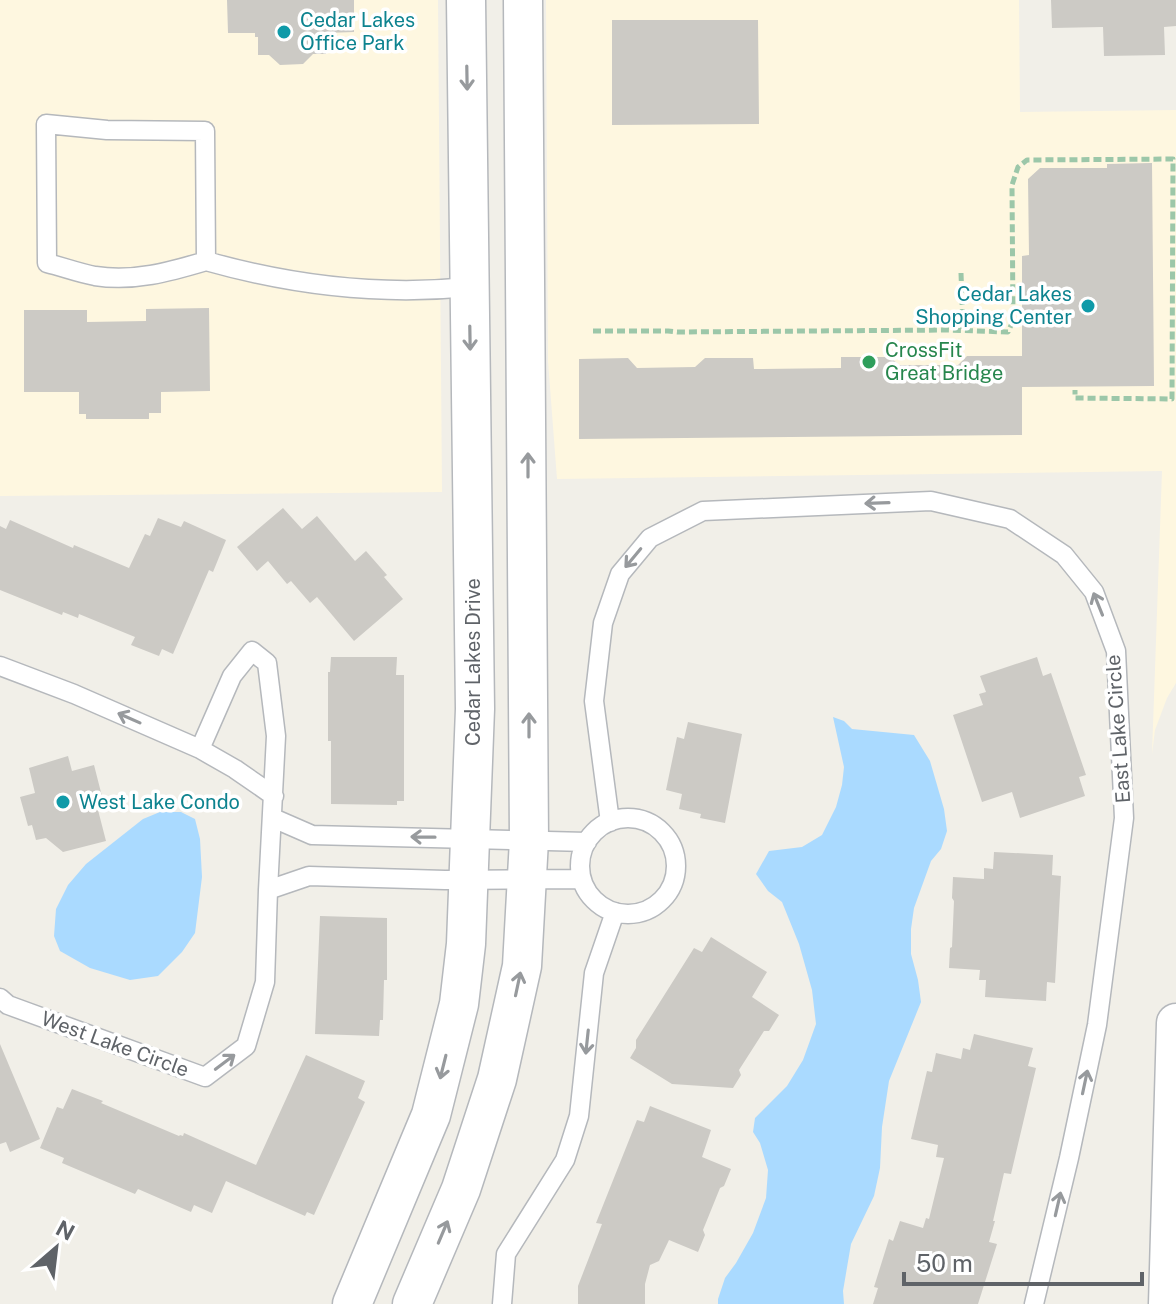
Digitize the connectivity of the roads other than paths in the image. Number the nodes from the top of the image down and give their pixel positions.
1 (466, 0) edge
2 (523, 0) edge
3 (206, 261) junction
4 (469, 287) junction
5 (0, 666) edge
6 (200, 749) junction
7 (274, 796) junction
8 (273, 818) junction
9 (610, 822) junction
10 (471, 839) junction
11 (529, 840) junction
12 (587, 842) junction
13 (469, 879) junction
14 (527, 879) junction
15 (582, 879) junction
16 (268, 890) junction
17 (615, 912) junction
18 (3, 1004) edge
19 (1176, 1023) edge
20 (352, 1304) edge
21 (412, 1304) edge
22 (502, 1304) edge
23 (1034, 1304) edge
24 (1168, 1304) edge

1 -> 4 street, Cedar Lakes Drive
11 -> 2 street
3 - 3 lane
3 - 4 lane
4 -> 10 street, Cedar Lakes Drive
6 -> 5 lane
6 - 7 lane
6 - 7 lane, West Lake Circle
7 - 8 lane, West Lake Circle
10 -> 8 lane
8 - 16 lane, West Lake Circle
9 - 12 lane
9 - 17 lane
23 -> 9 lane, East Lake Circle
10 - 11 lane
10 - 13 street, Cedar Lakes Drive
11 - 12 lane
11 - 14 street
12 - 15 lane
13 - 14 lane
13 - 16 lane
13 -> 20 street, Cedar Lakes Drive
14 - 15 lane
21 -> 14 street
15 - 17 lane
18 -> 16 lane, West Lake Circle
17 -> 22 lane
19 - 24 street

